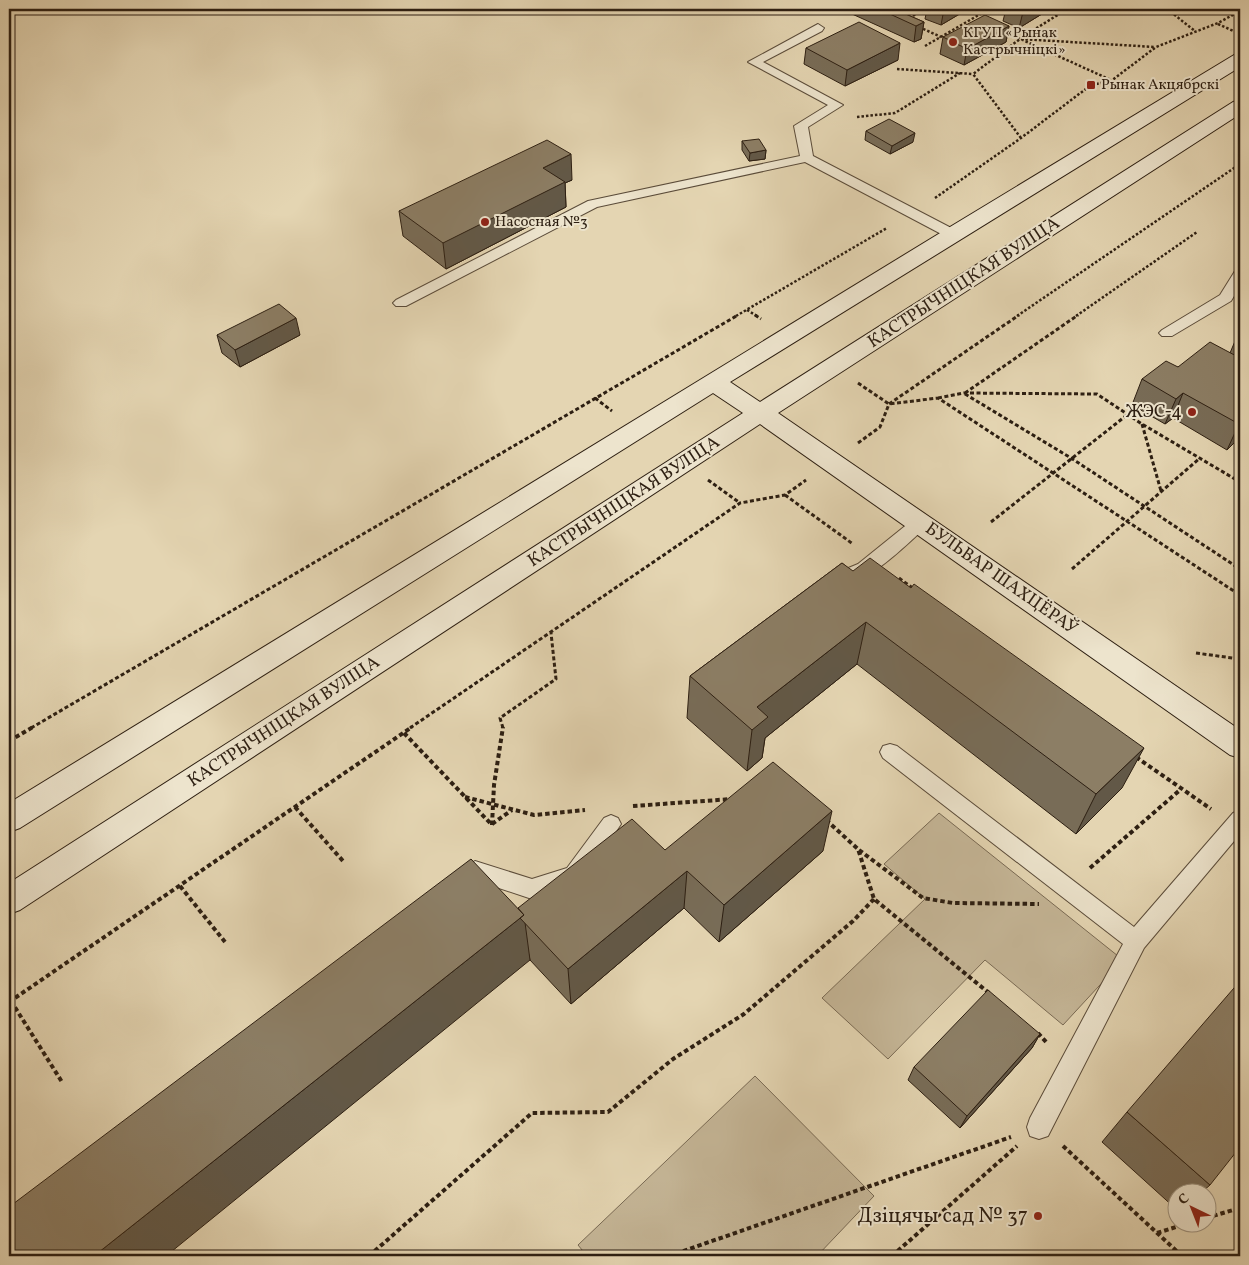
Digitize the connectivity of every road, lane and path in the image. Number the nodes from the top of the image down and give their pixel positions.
1 (925, 9) edge
2 (989, 9) edge
3 (1067, 9) edge
4 (1167, 9) edge
5 (1239, 10) edge
6 (974, 18) junction
7 (981, 21) edge
8 (1218, 24) junction
9 (818, 28) dead end
10 (1003, 31) edge
11 (1196, 32) junction
12 (1240, 34) edge
13 (941, 37) junction
14 (1020, 39) junction
15 (925, 46) dead end
16 (1156, 47) junction
17 (1240, 59) edge
18 (897, 69) dead end
19 (960, 73) junction
20 (973, 74) junction
21 (1111, 80) junction
22 (1240, 106) edge
23 (820, 115) junction
24 (1021, 138) junction
25 (807, 158) junction
26 (1240, 164) edge
27 (913, 213) junction
28 (1197, 232) dead end
29 (952, 234) junction
30 (1240, 274) edge
31 (401, 302) dead end
32 (1167, 333) dead end
33 (715, 383) junction
34 (964, 393) junction
35 (938, 398) junction
36 (889, 404) junction
37 (761, 413) junction
38 (1127, 415) junction
39 (1142, 424) junction
40 (1070, 458) junction
41 (1200, 458) junction
42 (834, 462) junction
43 (1051, 472) junction
44 (1240, 482) edge
45 (1161, 491) junction
46 (785, 495) junction
47 (1144, 507) junction
48 (921, 522) junction
49 (991, 522) dead end
50 (1128, 523) junction
51 (874, 559) junction
52 (1072, 569) dead end
53 (1240, 569) edge
54 (836, 581) edge
55 (921, 595) edge
56 (1240, 595) edge
57 (551, 633) junction
58 (1196, 653) dead end
59 (1240, 659) edge
60 (404, 733) junction
61 (9, 741) edge
62 (1240, 746) edge
63 (890, 752) dead end
64 (1133, 754) edge
65 (465, 797) junction
66 (735, 799) edge
67 (493, 804) junction
68 (630, 806) dead end
69 (296, 807) junction
70 (512, 810) junction
71 (592, 810) dead end
72 (822, 816) edge
73 (9, 819) edge
74 (1237, 822) edge
75 (492, 824) junction
76 (611, 824) dead end
77 (343, 861) dead end
78 (180, 886) junction
79 (444, 895) edge
80 (874, 899) junction
81 (9, 900) edge
82 (1136, 941) junction
83 (225, 942) dead end
84 (994, 997) edge
85 (10, 1002) edge
86 (1031, 1028) edge
87 (62, 1082) dead end
88 (1058, 1091) junction
89 (1039, 1127) junction
90 (1064, 1147) junction
91 (1240, 1208) edge
92 (1216, 1215) edge
93 (1166, 1230) edge
94 (1157, 1233) junction
95 (369, 1256) edge
96 (669, 1256) edge
97 (892, 1256) edge
98 (1182, 1256) edge

1 - 13 path
2 - 6 path
3 - 14 path
4 - 11 path
5 - 8 path
6 - 7 path
6 - 13 path
8 - 11 path
8 - 12 path
9 - 23 lane
10 - 14 path
11 - 16 path
13 - 15 path
14 - 16 path
14 - 20 path
14 - 21 path
16 - 21 path
17 - 29 main road
18 - 19 path
19 - 20 path
19 - 23 path
20 - 24 path
21 - 24 path
22 - 37 main road, КАСТРЫЧНІЦКАЯ ВУЛІЦА
23 - 25 lane
24 - 27 path
25 - 27 lane
25 - 31 lane
26 - 36 path
27 - 29 lane
27 - 61 path
28 - 34 path
29 - 33 main road
30 - 32 lane
33 - 37 main road, БУЛЬВАР ШАХЦЁРАЎ
33 - 73 main road
34 - 35 path
34 - 38 path
34 - 40 path
35 - 36 path
35 - 43 path
36 - 42 path
37 - 42 main road, БУЛЬВАР ШАХЦЁРАЎ
37 - 81 main road, КАСТРЫЧНІЦКАЯ ВУЛІЦА
38 - 39 path
38 - 40 path
39 - 41 path
39 - 45 path
40 - 43 path
40 - 47 path
41 - 44 path
41 - 45 path
42 - 46 path
42 - 48 main road, БУЛЬВАР ШАХЦЁРАЎ
43 - 49 path
43 - 50 path
45 - 47 path
46 - 51 path
46 - 57 path
47 - 50 path
47 - 53 path
48 - 51 lane
48 - 62 main road, БУЛЬВАР ШАХЦЁРАЎ
50 - 52 path
50 - 56 path
51 - 54 lane
51 - 55 path
57 - 60 path
57 - 67 path
58 - 59 path
60 - 65 path
60 - 69 path
63 - 82 lane
64 - 74 path
65 - 67 path
65 - 75 path
66 - 68 path
67 - 70 path
67 - 75 path
69 - 77 path
69 - 78 path
70 - 71 path
70 - 75 path
72 - 80 path
74 - 82 lane
76 - 79 lane
78 - 83 path
78 - 85 path
80 - 84 path
80 - 95 path
82 - 88 lane
85 - 87 path
86 - 88 path
88 - 89 lane
88 - 90 path
89 - 90 path
89 - 96 path
89 - 97 path
90 - 94 path
91 - 92 path
93 - 94 path
94 - 98 path

